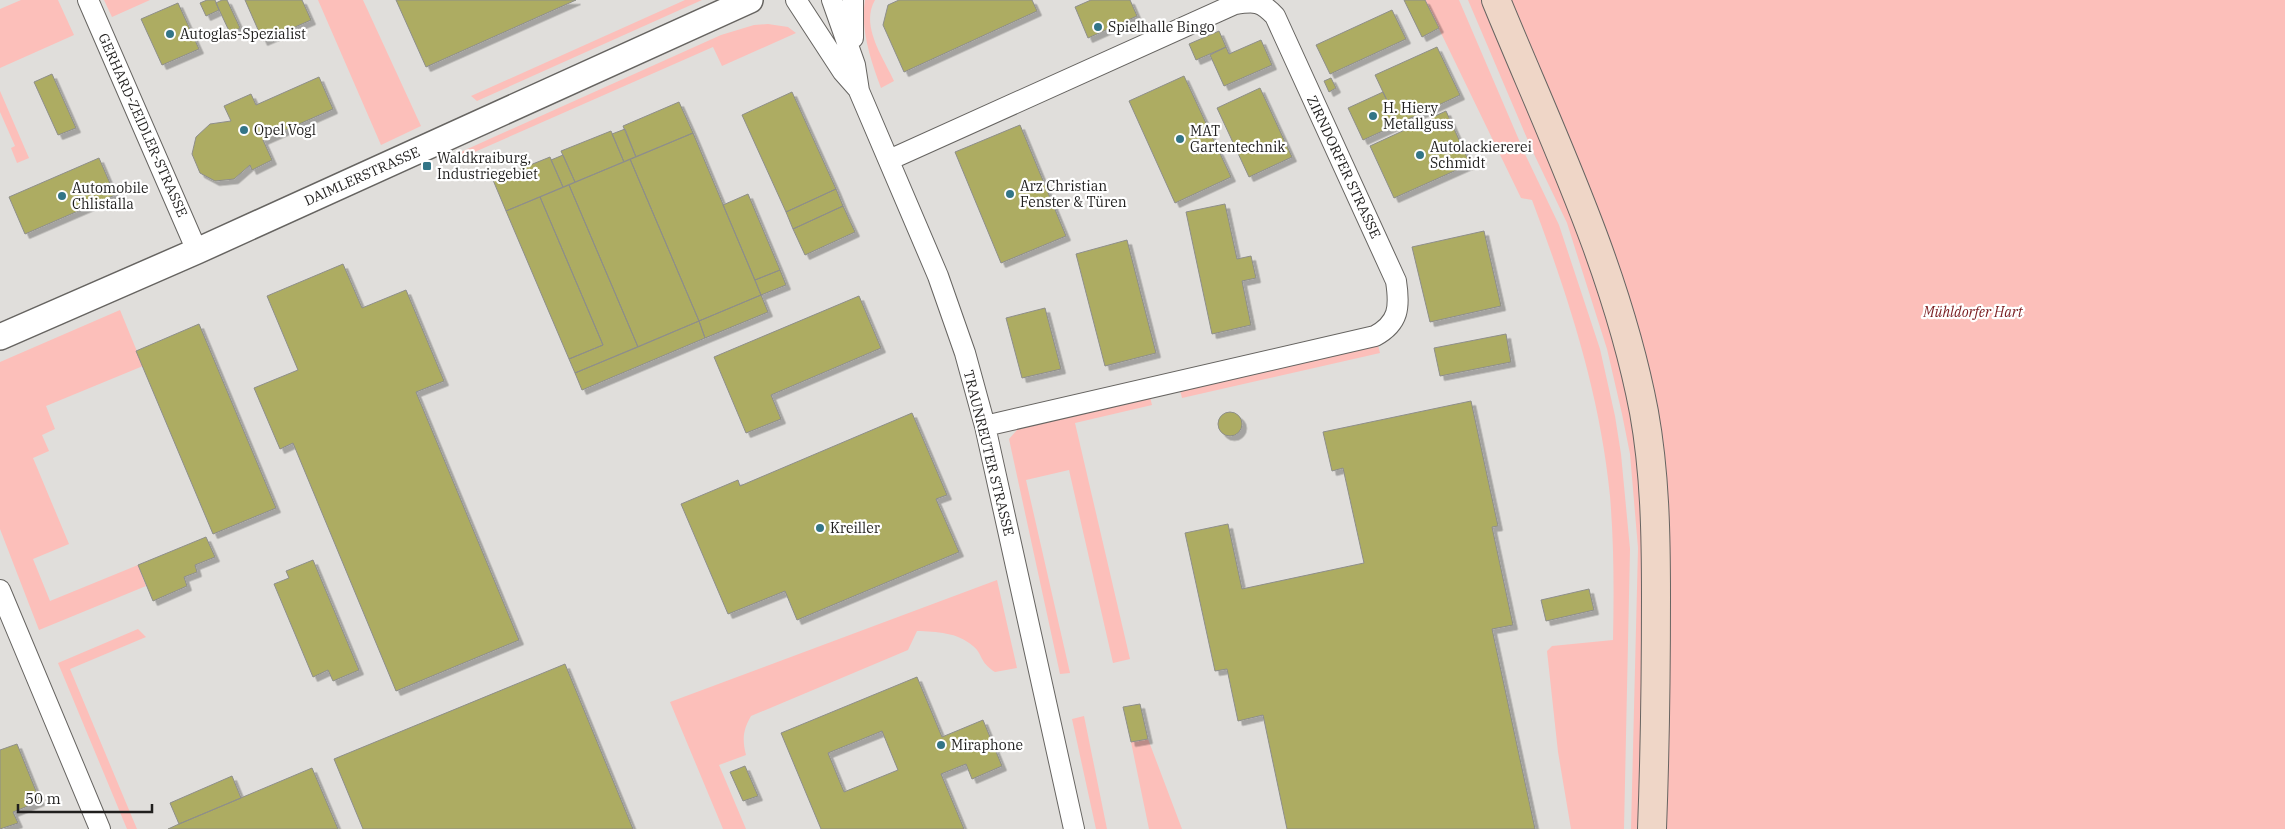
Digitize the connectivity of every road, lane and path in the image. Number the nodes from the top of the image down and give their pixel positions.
1 (88, 0) edge
2 (750, 0) edge
3 (796, 0) edge
4 (832, 0) edge
5 (853, 0) edge
6 (1496, 0) edge
7 (855, 65) junction
8 (859, 91) junction
9 (890, 160) junction
10 (197, 251) junction
11 (0, 337) edge
12 (985, 426) junction
13 (0, 590) edge
14 (100, 829) edge
15 (1074, 829) edge
16 (1652, 829) edge

1 - 10 street, GERHARD-ZEIDLER-STRASSE
2 - 10 street, DAIMLERSTRASSE
3 - 8 street, TRAUNREUTER STRASSE
4 - 7 street, TRAUNREUTER STRASSE
5 - 7 street, TRAUNREUTER STRASSE
6 - 16 main road
7 - 8 street, TRAUNREUTER STRASSE
8 - 9 street, TRAUNREUTER STRASSE
9 - 12 street, TRAUNREUTER STRASSE
9 - 12 street, ZIRNDORFER STRASSE
10 - 11 street, DAIMLERSTRASSE
12 - 15 street, TRAUNREUTER STRASSE
13 - 14 street

